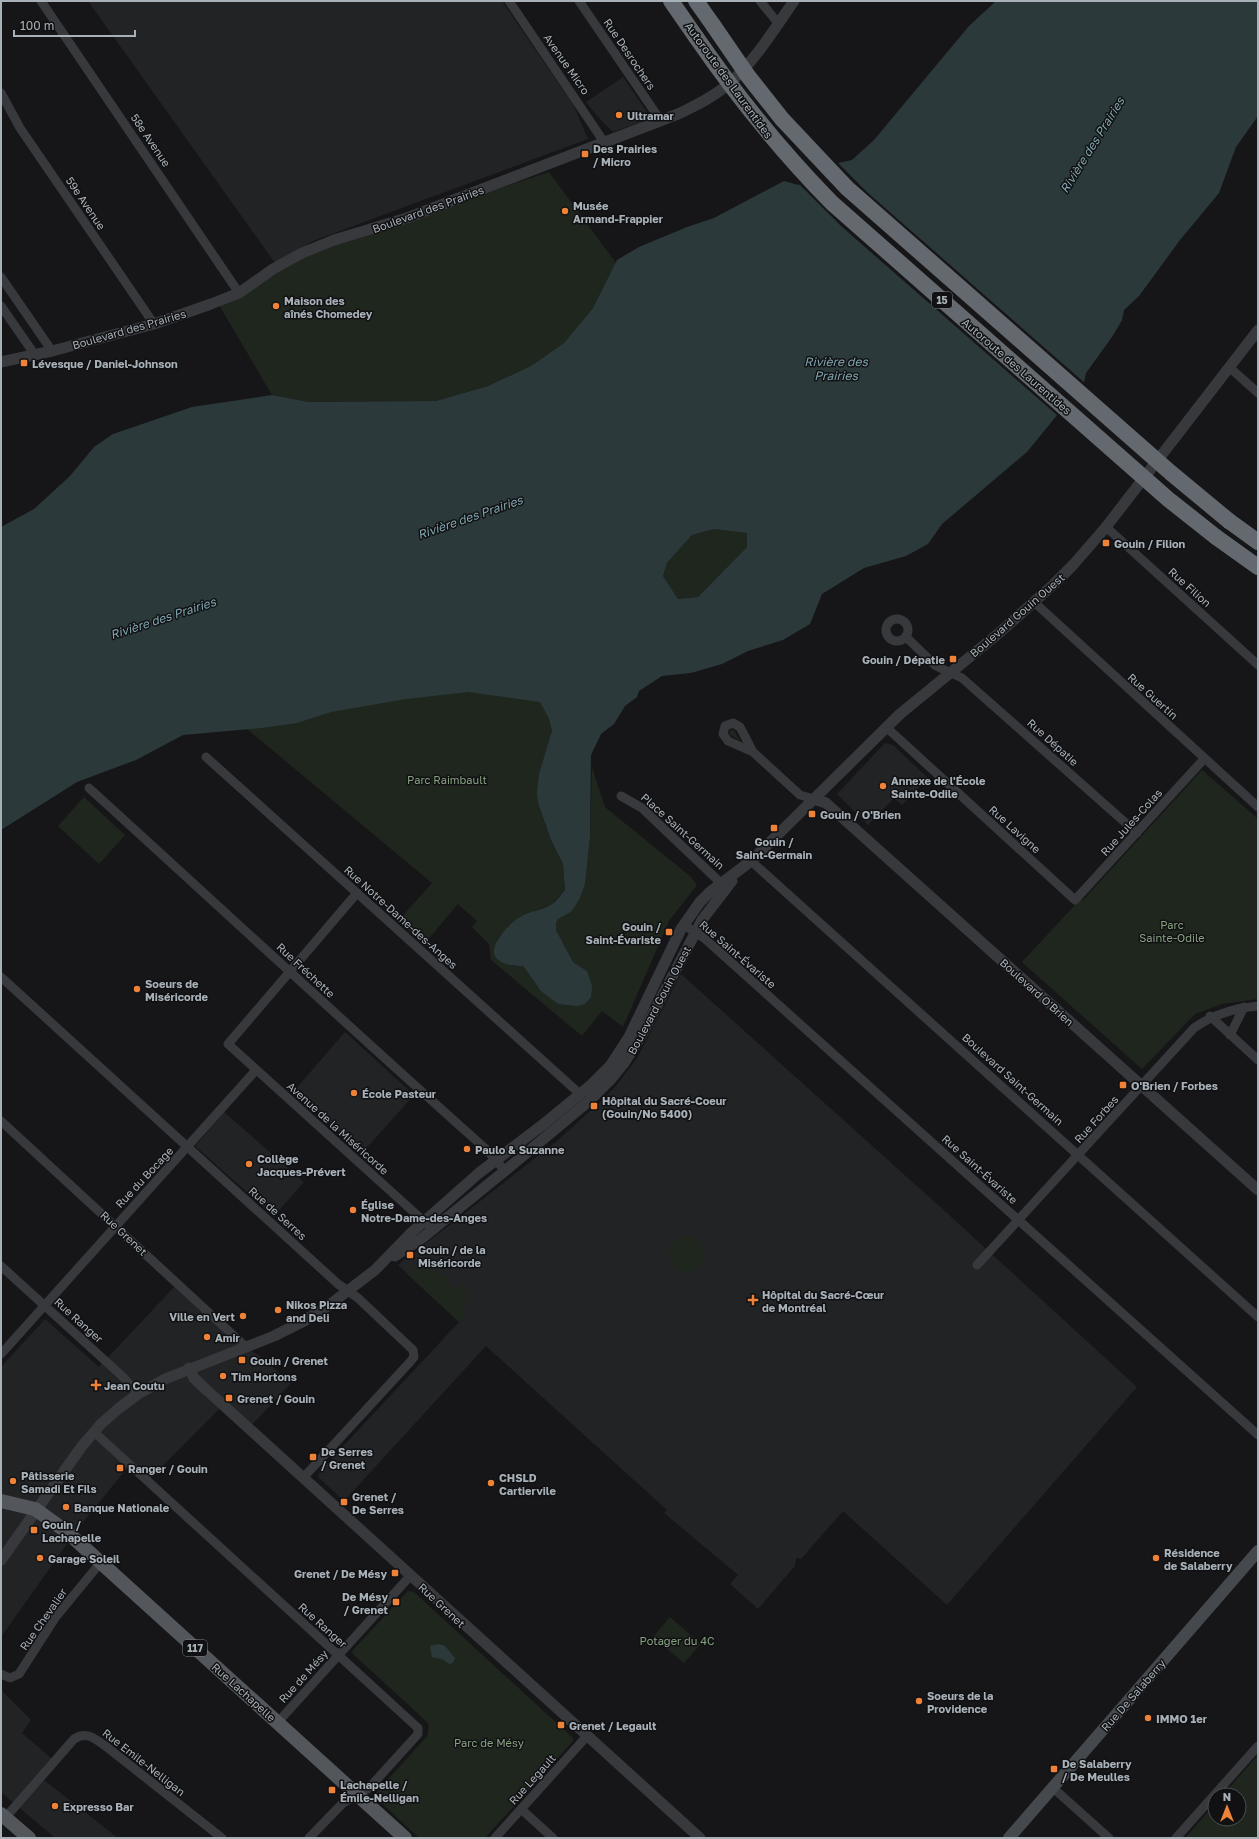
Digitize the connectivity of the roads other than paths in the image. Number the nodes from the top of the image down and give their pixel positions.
1 (41, 1) edge
2 (509, 1) edge
3 (579, 1) edge
4 (671, 1) edge
5 (696, 1) edge
6 (760, 1) edge
7 (794, 1) edge
8 (778, 23) junction
9 (1, 93) edge
10 (661, 121) junction
11 (604, 142) junction
12 (1, 277) edge
13 (239, 293) junction
14 (1, 306) edge
15 (154, 324) junction
16 (1258, 330) edge
17 (52, 351) junction
18 (34, 355) junction
19 (1, 362) edge
20 (1229, 368) junction
21 (1258, 393) edge
22 (1106, 527) junction
23 (1258, 542) edge
24 (1258, 567) edge
25 (1034, 602) junction
26 (906, 637) dead end
27 (1258, 665) edge
28 (950, 672) junction
29 (886, 727) junction
30 (752, 752) dead end
31 (206, 757) dead end
32 (1204, 759) junction
33 (89, 788) dead end
34 (621, 796) dead end
35 (814, 799) junction
36 (1258, 807) edge
37 (1137, 833) junction
38 (746, 865) junction
39 (724, 885) junction
40 (357, 894) junction
41 (1075, 900) joint
42 (684, 925) junction
43 (695, 932) junction
44 (290, 971) junction
45 (1, 977) edge
46 (1258, 1006) edge
47 (1244, 1007) junction
48 (1210, 1016) junction
49 (1230, 1035) junction
50 (1258, 1060) edge
51 (256, 1070) junction
52 (1142, 1086) junction
53 (580, 1094) junction
54 (1, 1121) edge
55 (188, 1147) junction
56 (1079, 1155) junction
57 (496, 1160) junction
58 (506, 1171) junction
59 (1258, 1190) edge
60 (1019, 1220) junction
61 (116, 1226) junction
62 (429, 1226) junction
63 (977, 1265) dead end
64 (1, 1266) edge
65 (348, 1291) junction
66 (45, 1306) junction
67 (1258, 1317) edge
68 (246, 1347) junction
69 (1, 1354) edge
70 (189, 1368) junction
71 (138, 1394) junction
72 (94, 1432) junction
73 (1258, 1435) edge
74 (303, 1478) junction
75 (1, 1501) edge
76 (35, 1509) junction
77 (1258, 1551) edge
78 (1, 1560) edge
79 (101, 1562) junction
80 (410, 1575) junction
81 (338, 1655) junction
82 (1, 1674) edge
83 (278, 1722) junction
84 (587, 1736) junction
85 (1258, 1746) edge
86 (1052, 1787) junction
87 (357, 1795) junction
88 (521, 1809) junction
89 (3, 1816) edge
90 (29, 1838) edge
91 (222, 1838) edge
92 (309, 1838) edge
93 (405, 1838) edge
94 (495, 1838) edge
95 (553, 1838) edge
96 (700, 1838) edge
97 (1009, 1838) edge
98 (1109, 1838) edge
99 (1176, 1838) edge

1 - 13 street, 58e Avenue
2 - 11 street, Avenue Micro
3 - 10 street, Rue Desrochers
4 - 24 highway, Autoroute des Laurentides / 15, bridge
5 - 23 highway, Autoroute des Laurentides / 15, bridge
6 - 8 street
7 - 8 street, Boulevard des Prairies
8 - 10 street, Boulevard des Prairies
9 - 15 street, 59e Avenue
10 - 11 street, Boulevard des Prairies
11 - 13 street, Boulevard des Prairies
12 - 17 street
13 - 15 street, Boulevard des Prairies
14 - 18 street
15 - 17 street, Boulevard des Prairies
16 - 20 street, Boulevard Gouin Ouest
17 - 18 street, Boulevard des Prairies
18 - 19 street, Boulevard des Prairies
20 - 21 street
20 - 22 street, Boulevard Gouin Ouest
22 - 25 street, Boulevard Gouin Ouest
22 - 27 street, Rue Filion
25 - 28 street, Boulevard Gouin Ouest
25 - 32 street, Rue Guertin
26 - 28 street, Rue Dépatie
28 - 29 street, Boulevard Gouin Ouest
28 - 37 street, Rue Dépatie
29 - 35 street, Boulevard Gouin Ouest
29 - 41 street, Rue Lavigne
30 - 35 street
31 - 40 street, Rue Notre-Dame-des-Anges
32 - 36 street, Rue Guertin
32 - 37 street, Rue Jules-Colas
33 - 44 street, Rue Fréchette
34 - 39 street, Place Saint-Germain
35 - 38 street, Boulevard Gouin Ouest
35 - 52 street, Boulevard O'Brien
37 - 41 street, Rue Jules-Colas
38 - 39 street, Boulevard Gouin Ouest
38 - 56 street, Boulevard Saint-Germain
39 - 42 street, Boulevard Gouin Ouest
39 - 43 street, Boulevard Gouin Ouest
40 - 44 street
40 - 53 street, Rue Notre-Dame-des-Anges
42 - 43 street, Rue Saint-Évariste
42 - 53 street, Boulevard Gouin Ouest
43 - 58 street, Boulevard Gouin Ouest
43 - 60 street, Rue Saint-Évariste
44 - 51 street, Avenue de la Miséricorde
44 - 57 street, Rue Fréchette
45 - 55 street, Rue de Serres
46 - 47 street, Rue Forbes
47 - 48 street, Rue Forbes
47 - 49 street
48 - 49 street
48 - 52 street, Rue Forbes
49 - 50 street
51 - 55 street, Rue du Bocage
51 - 62 street, Avenue de la Miséricorde
52 - 56 street, Rue Forbes
52 - 59 street, Boulevard O'Brien
53 - 57 street, Boulevard Gouin Ouest
54 - 61 street, Rue Grenet
55 - 61 street, Rue du Bocage
55 - 65 street, Rue de Serres
56 - 60 street, Rue Forbes
56 - 67 street, Boulevard Saint-Germain
57 - 58 street, Rue Fréchette
57 - 62 street, Boulevard Gouin Ouest
58 - 62 street, Boulevard Gouin Ouest
60 - 63 street, Rue Forbes
60 - 73 street, Rue Saint-Évariste
61 - 66 street, Rue du Bocage
61 - 68 street, Rue Grenet
62 - 65 street, Boulevard Gouin Ouest
64 - 66 street, Rue Ranger
65 - 68 street, Boulevard Gouin Ouest
65 - 74 street, Rue de Serres
66 - 69 street, Rue du Bocage
66 - 71 street, Rue Ranger
68 - 70 street, Boulevard Gouin Ouest
70 - 71 street, Boulevard Gouin Ouest
70 - 74 street, Rue Grenet
71 - 72 street, Boulevard Gouin Ouest
72 - 76 street, Boulevard Gouin Ouest
72 - 81 street, Rue Ranger
74 - 80 street, Rue Grenet
75 - 76 main road, Rue Lachapelle / 117
76 - 78 street, Boulevard Gouin Ouest
76 - 79 main road, Rue Lachapelle / 117
77 - 86 main road, Rue De Salaberry
79 - 82 street, Rue Chevalier
79 - 83 main road, Rue Lachapelle / 117
80 - 81 street, Rue de Mésy
80 - 84 street, Rue Grenet
81 - 83 street, Rue de Mésy
81 - 87 street, Rue Ranger
83 - 87 main road, Rue Lachapelle / 117
84 - 88 street, Rue Legault
84 - 96 street, Rue Grenet
85 - 99 street
86 - 97 main road, Rue De Salaberry
86 - 98 street
87 - 92 street, Rue Ranger
87 - 93 main road, Rue Lachapelle / 117
88 - 94 street, Rue Legault
88 - 95 street
89 - 90 main road
89 - 91 street, Rue Emile-Nelligan

